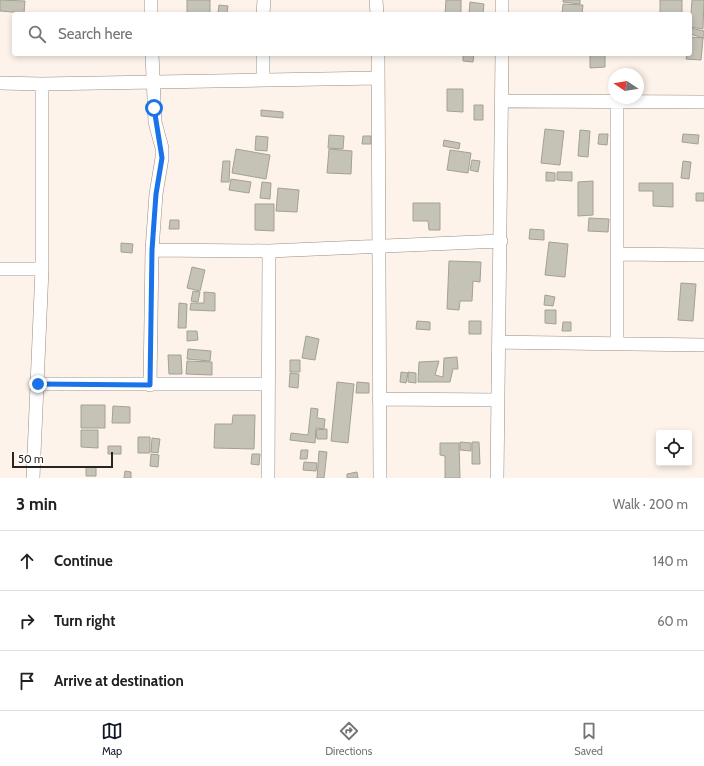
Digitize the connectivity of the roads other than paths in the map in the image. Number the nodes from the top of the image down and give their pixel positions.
1 (151, 0) edge
2 (264, 0) edge
3 (376, 0) edge
4 (502, 0) edge
5 (151, 12) edge
6 (263, 12) edge
7 (377, 12) edge
8 (502, 12) edge
9 (152, 56) edge
10 (263, 56) edge
11 (378, 56) edge
12 (502, 56) edge
13 (378, 78) junction
14 (263, 80) junction
15 (0, 83) edge
16 (152, 83) junction
17 (42, 84) junction
18 (502, 101) junction
19 (608, 101) edge
20 (644, 101) edge
21 (704, 102) edge
22 (617, 104) edge
23 (501, 241) junction
24 (378, 246) junction
25 (152, 250) junction
26 (269, 251) junction
27 (617, 254) junction
28 (704, 255) edge
29 (0, 269) edge
30 (42, 269) junction
31 (499, 342) junction
32 (617, 344) junction
33 (704, 345) edge
34 (38, 384) junction
35 (268, 384) junction
36 (150, 385) junction
37 (379, 399) junction
38 (498, 400) junction
39 (33, 478) edge
40 (268, 478) edge
41 (380, 478) edge
42 (498, 478) edge

1 - 5 street
2 - 6 street
3 - 7 street
4 - 8 street
9 - 16 street
10 - 14 street
11 - 13 street
12 - 18 street
13 - 14 street
13 - 24 street
14 - 16 street
15 - 17 street
16 - 17 street
16 - 25 street
17 - 30 street
18 - 19 street
18 - 23 street
20 - 21 street
22 - 27 street
23 - 24 street
23 - 31 street
24 - 26 street
24 - 37 street
25 - 26 street
25 - 36 street
26 - 35 street
27 - 28 street
27 - 32 street
29 - 30 street
30 - 34 street
31 - 32 street
31 - 38 street
32 - 33 street
34 - 36 street
34 - 39 street
35 - 36 street
35 - 40 street
37 - 38 street
37 - 41 street
38 - 42 street

